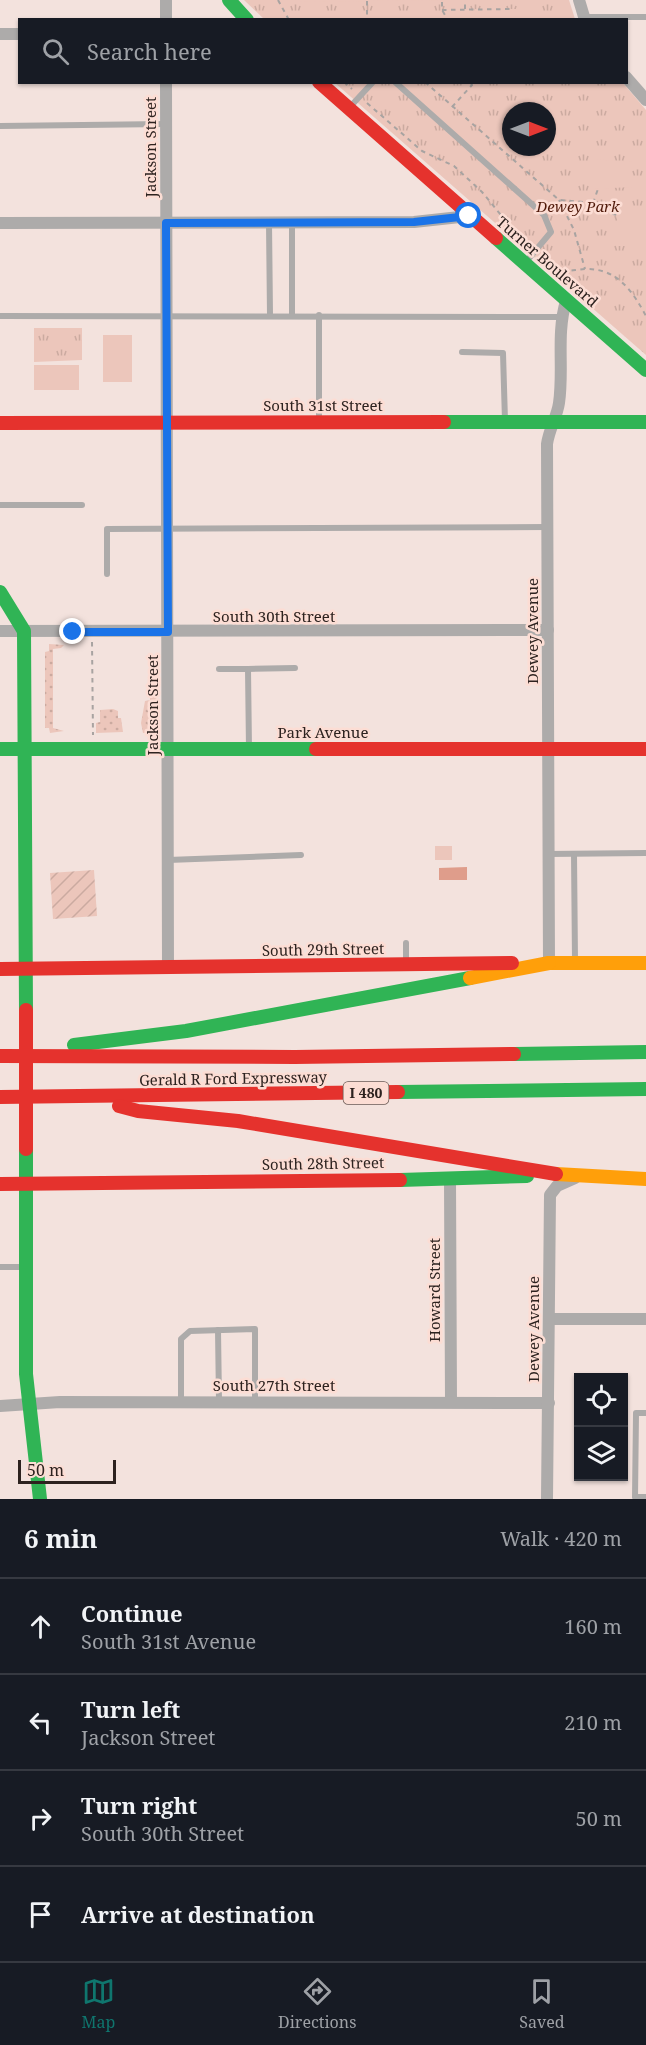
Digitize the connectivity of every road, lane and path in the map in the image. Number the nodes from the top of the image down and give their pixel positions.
1 (166, 0) edge
2 (229, 0) edge
3 (278, 0) edge
4 (465, 0) edge
5 (579, 0) edge
6 (367, 1) edge
7 (442, 2) dead end
8 (465, 9) junction
9 (510, 9) dead end
10 (442, 10) junction
11 (646, 17) edge
12 (166, 18) edge
13 (245, 18) edge
14 (288, 18) edge
15 (367, 18) edge
16 (447, 18) edge
17 (585, 18) edge
18 (0, 34) edge
19 (18, 34) edge
20 (628, 78) edge
21 (166, 84) edge
22 (321, 84) edge
23 (346, 84) edge
24 (372, 84) edge
25 (397, 84) edge
26 (427, 84) edge
27 (471, 84) edge
28 (360, 96) junction
29 (646, 100) edge
30 (452, 107) junction
31 (349, 109) junction
32 (166, 124) junction
33 (0, 126) edge
34 (598, 189) dead end
35 (559, 200) junction
36 (592, 204) junction
37 (617, 215) dead end
38 (469, 216) junction
39 (292, 222) junction
40 (0, 223) edge
41 (166, 223) junction
42 (269, 223) junction
43 (535, 253) junction
44 (524, 264) junction
45 (585, 269) junction
46 (566, 301) junction
47 (167, 314) junction
48 (270, 315) junction
49 (292, 315) junction
50 (318, 315) junction
51 (0, 316) edge
52 (646, 316) edge
53 (562, 317) junction
54 (462, 352) dead end
55 (646, 370) edge
56 (505, 422) junction
57 (552, 422) junction
58 (646, 422) edge
59 (0, 423) edge
60 (167, 423) junction
61 (319, 423) junction
62 (0, 505) edge
63 (82, 505) dead end
64 (548, 527) junction
65 (167, 528) junction
66 (107, 574) dead end
67 (0, 592) edge
68 (548, 630) junction
69 (0, 631) edge
70 (24, 631) junction
71 (168, 632) junction
72 (92, 642) dead end
73 (295, 668) dead end
74 (219, 669) dead end
75 (248, 669) junction
76 (93, 735) dead end
77 (0, 749) edge
78 (26, 749) junction
79 (548, 749) junction
80 (646, 749) edge
81 (168, 750) junction
82 (249, 750) junction
83 (646, 853) edge
84 (548, 854) junction
85 (574, 854) junction
86 (301, 855) dead end
87 (168, 860) junction
88 (406, 943) dead end
89 (549, 963) junction
90 (575, 963) junction
91 (646, 963) edge
92 (406, 965) junction
93 (168, 968) junction
94 (0, 969) edge
95 (26, 969) junction
96 (646, 1052) edge
97 (0, 1056) edge
98 (44, 1056) junction
99 (646, 1089) edge
100 (0, 1098) edge
101 (89, 1098) junction
102 (556, 1174) junction
103 (580, 1176) junction
104 (646, 1179) edge
105 (450, 1180) junction
106 (0, 1184) edge
107 (26, 1184) junction
108 (0, 1267) edge
109 (26, 1267) junction
110 (549, 1319) junction
111 (646, 1319) edge
112 (218, 1330) junction
113 (219, 1401) junction
114 (255, 1401) junction
115 (451, 1401) junction
116 (181, 1402) junction
117 (549, 1403) junction
118 (28, 1404) junction
119 (0, 1406) edge
120 (646, 1413) edge
121 (646, 1497) edge
122 (40, 1499) edge
123 (547, 1499) edge

1 - 12 street
2 - 13 main road
3 - 14 path
4 - 8 path
5 - 17 street
6 - 15 path
7 - 10 path
8 - 9 path
8 - 10 path
10 - 16 path
11 - 17 lane
18 - 19 street
20 - 29 street
21 - 32 street, Jackson Street
22 - 31 main road, Turner Boulevard
23 - 28 path
24 - 28 lane
25 - 43 lane
26 - 30 path
27 - 30 path
28 - 31 lane
28 - 43 path
30 - 35 path
31 - 38 main road, Turner Boulevard
32 - 33 lane
32 - 41 street, Jackson Street
34 - 36 path
35 - 36 path
35 - 45 path
36 - 37 path
38 - 39 street
38 - 44 main road, Turner Boulevard
39 - 42 street
39 - 49 lane
40 - 41 street
41 - 42 street
41 - 47 street, Jackson Street
42 - 48 lane
43 - 44 lane
43 - 45 path
44 - 46 main road, Turner Boulevard
45 - 52 path
46 - 53 street, Dewey Avenue
46 - 55 main road, Turner Boulevard
47 - 48 lane
47 - 51 lane
47 - 60 street, Jackson Street
48 - 49 lane
49 - 50 lane
50 - 53 lane
50 - 61 lane
53 - 57 street, Dewey Avenue
54 - 56 lane
56 - 57 main road, South 31st Street
56 - 61 main road, South 31st Street
57 - 58 main road, South 31st Street
57 - 64 street, Dewey Avenue
59 - 60 main road, South 31st Street
60 - 61 main road, South 31st Street
60 - 65 street, Jackson Street
62 - 63 lane
64 - 65 lane
64 - 68 street, Dewey Avenue
65 - 66 lane
65 - 71 street, Jackson Street
67 - 70 main road
68 - 71 street, South 30th Street
68 - 79 street, Dewey Avenue
69 - 70 street, South 30th Street
70 - 71 street, South 30th Street
70 - 78 main road
71 - 81 street, Jackson Street
72 - 76 path
73 - 75 lane
74 - 75 lane
75 - 82 lane
77 - 78 main road, Park Avenue
78 - 81 main road, Park Avenue
78 - 95 main road
79 - 80 main road, Park Avenue
79 - 82 main road, Park Avenue
79 - 84 street, Dewey Avenue
81 - 82 main road, Park Avenue
81 - 87 street, Jackson Street
83 - 85 lane
84 - 85 lane
84 - 89 street, Dewey Avenue
85 - 90 lane
86 - 87 lane
87 - 93 street, Jackson Street
88 - 92 lane
89 - 90 main road, South 29th Street
89 - 92 main road, South 29th Street
89 - 98 main road
90 - 91 main road, South 29th Street
92 - 93 main road, South 29th Street
93 - 95 main road, South 29th Street
94 - 95 main road, South 29th Street
95 - 107 main road, bridge
96 - 98 main road, Gerald R Ford Expressway
97 - 98 main road, Gerald R Ford Expressway
99 - 101 main road, Gerald R Ford Expressway / I 480
100 - 101 main road, Gerald R Ford Expressway / I 480
101 - 102 main road
102 - 103 main road, South 28th Street
102 - 105 main road, South 28th Street
103 - 104 main road, South 28th Street
103 - 110 street, Dewey Avenue
105 - 107 main road, South 28th Street
105 - 115 street, Howard Street
106 - 107 main road, South 28th Street
107 - 109 main road
108 - 109 lane
109 - 118 main road
110 - 111 street
110 - 117 street, Dewey Avenue
112 - 113 lane
112 - 114 lane
112 - 116 lane
113 - 114 street, South 27th Street
113 - 116 street, South 27th Street
114 - 115 street, South 27th Street
115 - 117 street, South 27th Street
116 - 118 street, South 27th Street
117 - 123 street, Dewey Avenue
118 - 119 street, South 27th Street
118 - 122 main road
120 - 121 lane

